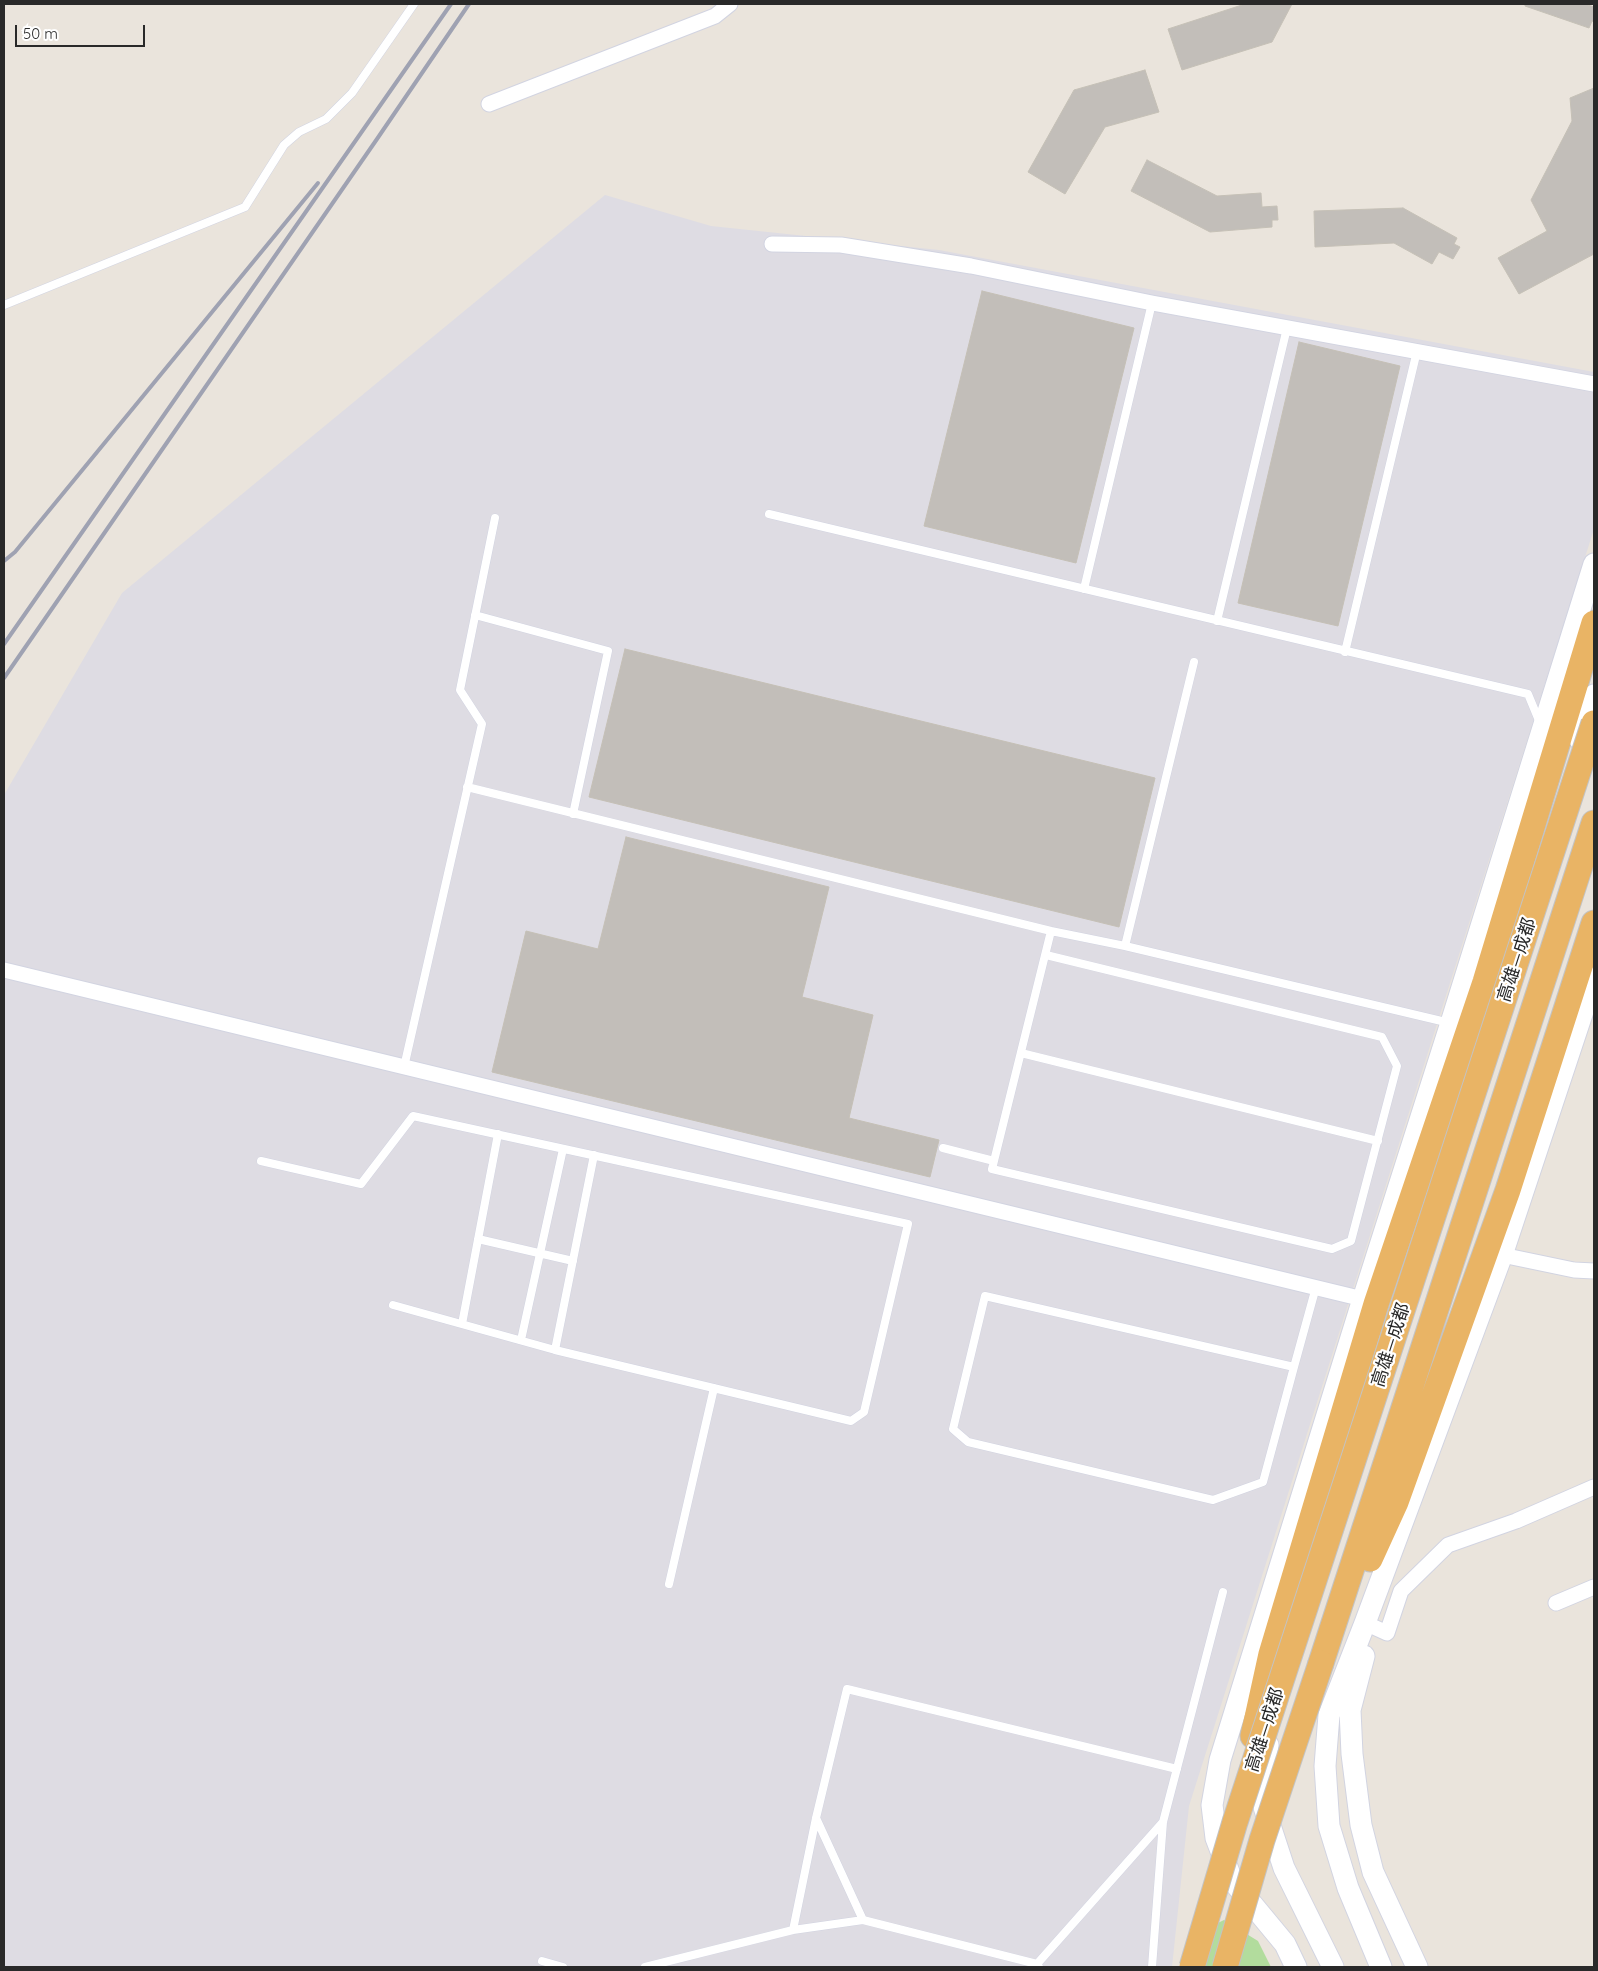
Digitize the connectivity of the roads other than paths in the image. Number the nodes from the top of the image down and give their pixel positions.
1 (414, 4) edge
2 (730, 4) edge
3 (489, 104) dead end
4 (772, 244) dead end
5 (1152, 303) junction
6 (4, 305) edge
7 (1287, 328) junction
8 (1417, 352) junction
9 (1594, 384) edge
10 (769, 514) dead end
11 (495, 518) dead end
12 (1594, 564) edge
13 (1084, 589) junction
14 (475, 615) junction
15 (1217, 621) junction
16 (1594, 623) edge
17 (1345, 652) junction
18 (1194, 662) dead end
19 (1594, 695) edge
20 (1594, 723) edge
21 (1542, 728) junction
22 (467, 787) junction
23 (573, 814) junction
24 (1594, 823) edge
25 (1594, 923) edge
26 (1052, 931) junction
27 (1125, 946) junction
28 (1046, 954) junction
29 (4, 970) edge
30 (1594, 978) edge
31 (1451, 1023) junction
32 (1021, 1053) junction
33 (404, 1067) junction
34 (498, 1134) junction
35 (1378, 1141) junction
36 (943, 1148) dead end
37 (563, 1149) junction
38 (594, 1155) junction
39 (261, 1161) dead end
40 (994, 1161) junction
41 (478, 1239) junction
42 (540, 1253) junction
43 (1502, 1255) junction
44 (573, 1261) junction
45 (1594, 1271) edge
46 (1316, 1287) junction
47 (1362, 1299) junction
48 (393, 1304) dead end
49 (462, 1324) junction
50 (521, 1340) junction
51 (555, 1350) junction
52 (1294, 1367) junction
53 (714, 1388) junction
54 (1594, 1487) edge
55 (669, 1584) dead end
56 (1594, 1587) edge
57 (1223, 1592) dead end
58 (1556, 1603) dead end
59 (1365, 1623) junction
60 (1322, 1664) junction
61 (1177, 1769) junction
62 (816, 1818) junction
63 (1163, 1822) junction
64 (1235, 1822) junction
65 (864, 1920) junction
66 (793, 1930) junction
67 (542, 1961) dead end
68 (1038, 1965) edge
69 (563, 1967) edge
70 (645, 1967) edge
71 (1152, 1967) edge
72 (1192, 1967) edge
73 (1225, 1967) edge
74 (1296, 1967) edge
75 (1333, 1967) edge
76 (1380, 1967) edge
77 (1417, 1967) edge

1 - 6 lane
2 - 3 street
4 - 5 street
5 - 7 street
5 - 13 lane
7 - 8 street
7 - 15 lane
8 - 9 street
8 - 17 lane
10 - 13 lane
11 - 14 lane
12 - 21 main road
13 - 15 lane
14 - 22 lane
14 - 23 lane
15 - 17 lane
16 - 64 highway, bridge
17 - 21 lane
18 - 27 lane
19 - 75 main road
20 - 64 highway, 高雄—成都, bridge
21 - 31 main road
22 - 23 lane
22 - 33 lane
23 - 26 lane
24 - 60 highway, 高雄—成都
25 - 60 highway
26 - 27 lane
26 - 28 lane
27 - 31 lane
28 - 32 lane
28 - 35 lane
29 - 33 street
30 - 43 main road
31 - 47 main road
32 - 35 lane
32 - 40 lane
33 - 46 street
34 - 37 lane
34 - 39 lane
34 - 41 lane
35 - 40 lane
36 - 40 lane
37 - 38 lane
37 - 42 lane
38 - 44 lane
38 - 53 lane
41 - 42 lane
41 - 49 lane
42 - 44 lane
42 - 50 lane
43 - 45 street
43 - 59 main road
44 - 51 lane
46 - 47 street
46 - 52 lane
47 - 74 main road
48 - 49 lane
49 - 50 lane
50 - 51 lane
51 - 53 lane
52 - 52 lane
53 - 55 lane
54 - 59 street
56 - 58 street
57 - 61 lane
59 - 76 main road
59 - 77 main road
60 - 73 highway, 高雄—成都, bridge
61 - 62 lane
61 - 63 lane
62 - 65 lane
62 - 66 lane
63 - 68 lane
63 - 71 lane
64 - 72 highway, 高雄—成都, bridge
65 - 66 lane
65 - 68 lane
66 - 70 lane
67 - 69 lane

